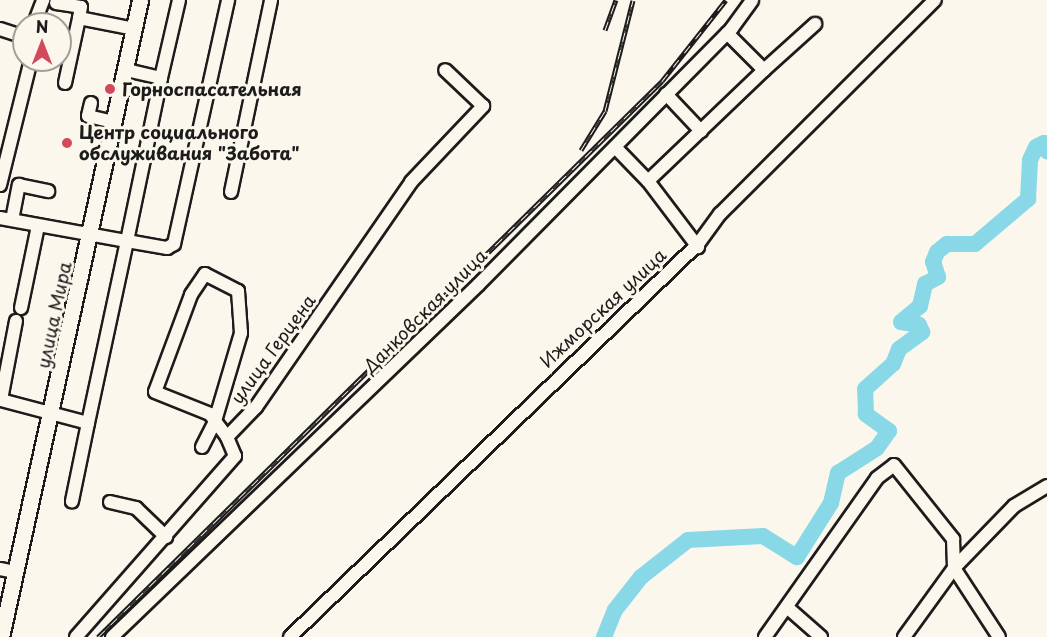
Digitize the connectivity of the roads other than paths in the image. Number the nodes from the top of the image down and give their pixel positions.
1 (140, 0) edge
2 (179, 0) edge
3 (228, 0) edge
4 (271, 0) edge
5 (752, 0) edge
6 (935, 0) edge
7 (56, 3) dead end
8 (79, 18) junction
9 (815, 24) dead end
10 (134, 29) junction
11 (727, 33) junction
12 (126, 70) junction
13 (445, 70) dead end
14 (764, 70) junction
15 (28, 72) edge
16 (161, 78) junction
17 (65, 83) dead end
18 (666, 94) junction
19 (91, 103) dead end
20 (115, 122) junction
21 (701, 131) junction
22 (615, 147) junction
23 (648, 182) junction
24 (0, 185) edge
25 (48, 191) dead end
26 (231, 192) dead end
27 (6, 219) edge
28 (38, 226) junction
29 (91, 236) junction
30 (127, 242) junction
31 (697, 246) junction
32 (21, 308) dead end
33 (16, 321) dead end
34 (0, 401) edge
35 (51, 414) junction
36 (215, 421) junction
37 (88, 423) junction
38 (227, 437) junction
39 (202, 447) dead end
40 (1047, 486) edge
41 (72, 501) dead end
42 (110, 502) dead end
43 (166, 537) junction
44 (954, 568) junction
45 (0, 569) edge
46 (15, 573) junction
47 (788, 608) junction
48 (1, 637) edge
49 (76, 637) edge
50 (112, 637) edge
51 (290, 637) edge
52 (765, 637) edge
53 (821, 637) edge
54 (904, 637) edge
55 (999, 637) edge

1 - 10 main road, улица Мира
2 - 16 street
3 - 30 street
4 - 26 street
5 - 11 street, Данковская улица
6 - 31 street, Ижморская улица
7 - 8 street
8 - 10 street
8 - 17 street
9 - 14 street
10 - 12 main road, улица Мира
11 - 14 street
11 - 18 street, Данковская улица
12 - 16 street
12 - 20 main road, улица Мира
13 - 38 street, улица Герцена
14 - 21 street
15 - 24 street
16 - 30 street
18 - 21 street
18 - 22 street, Данковская улица
19 - 20 street
20 - 29 main road, улица Мира
21 - 23 street
22 - 23 street
22 - 50 street, Данковская улица
23 - 31 street
25 - 27 street
27 - 28 street
28 - 29 street
28 - 32 street
29 - 30 street
29 - 35 main road, улица Мира
30 - 37 street
31 - 51 street, Ижморская улица
33 - 34 street
34 - 35 street
35 - 37 street
35 - 46 main road, улица Мира
36 - 36 street
36 - 38 street
36 - 39 street
37 - 41 street
38 - 43 street
40 - 44 street
42 - 43 street
43 - 49 street
44 - 47 street
44 - 54 street
44 - 55 street
45 - 46 street
46 - 48 main road, улица Мира
47 - 52 street
47 - 53 street

